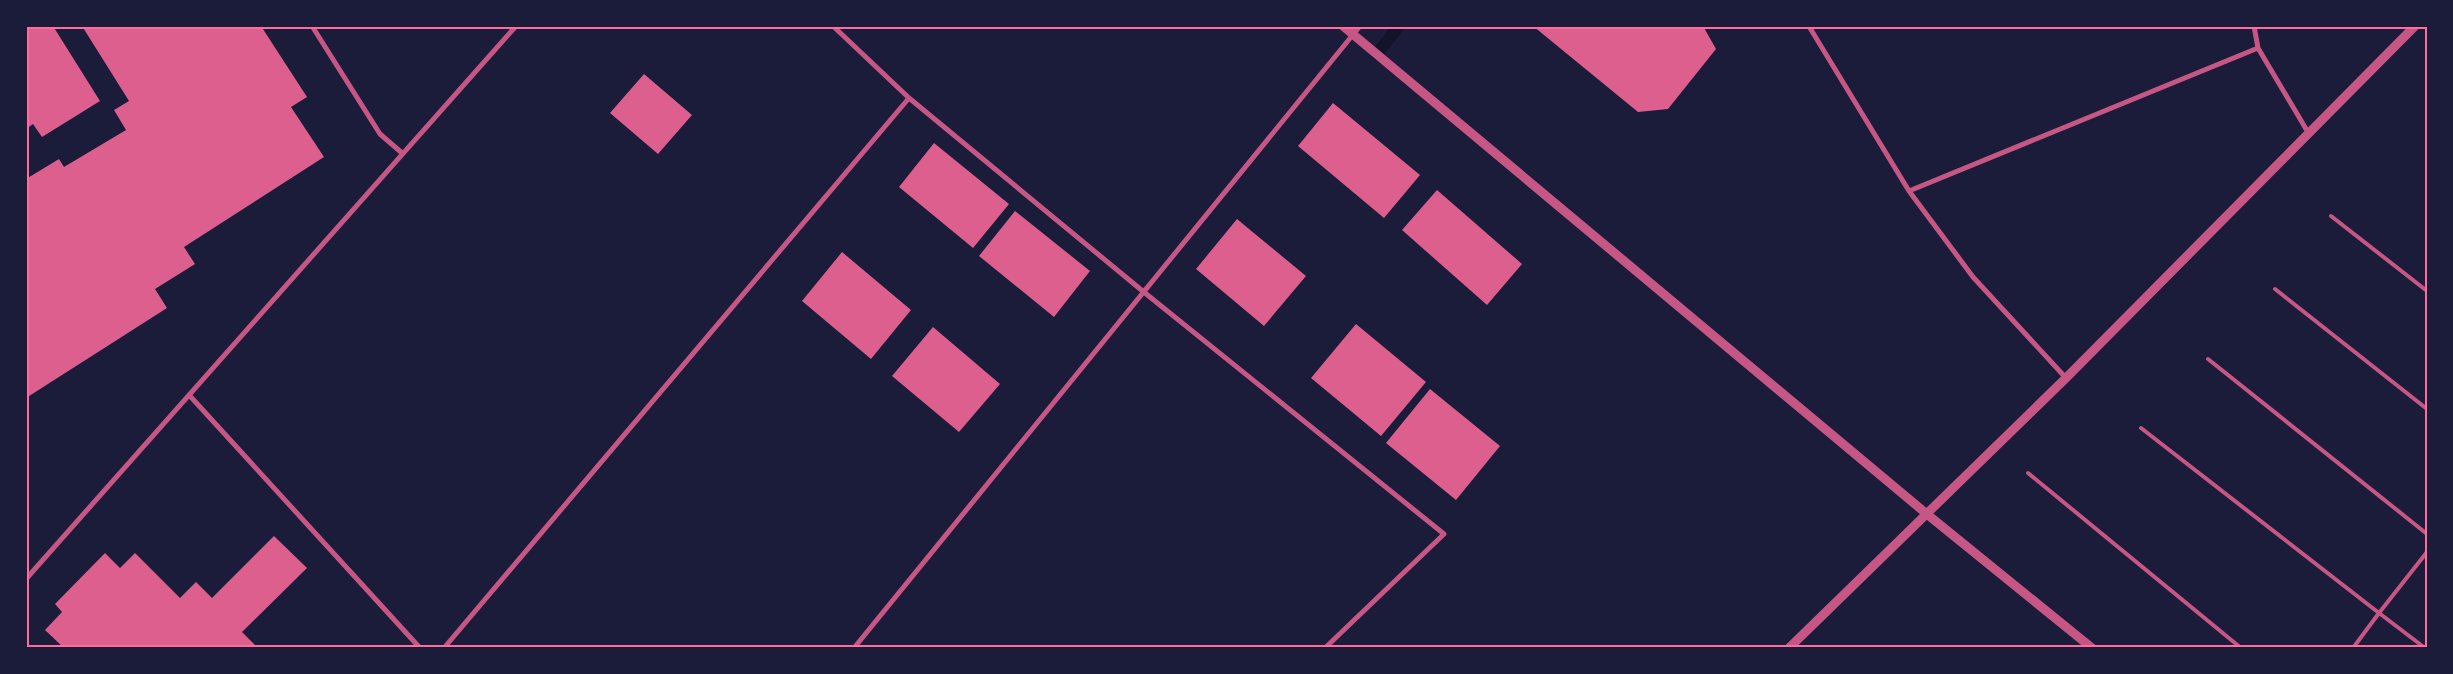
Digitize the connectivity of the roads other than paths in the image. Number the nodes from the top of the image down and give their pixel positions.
1 (312, 26) edge
2 (516, 26) edge
3 (833, 26) edge
4 (1343, 26) edge
5 (1360, 26) edge
6 (1815, 26) edge
7 (2254, 26) edge
8 (2414, 26) edge
9 (1353, 35) junction
10 (2258, 48) junction
11 (910, 98) junction
12 (2309, 135) junction
13 (402, 153) junction
14 (1909, 192) junction
15 (2331, 216) dead end
16 (2275, 289) dead end
17 (2427, 291) edge
18 (1145, 293) junction
19 (2208, 359) dead end
20 (2066, 378) junction
21 (190, 396) junction
22 (2427, 409) edge
23 (2142, 428) dead end
24 (2028, 473) dead end
25 (1928, 516) junction
26 (2427, 534) edge
27 (2427, 552) edge
28 (26, 579) edge
29 (2379, 613) junction
30 (420, 648) edge
31 (444, 648) edge
32 (854, 648) edge
33 (1325, 648) edge
34 (1789, 648) edge
35 (2092, 648) edge
36 (2241, 648) edge
37 (2353, 648) edge
38 (2425, 648) edge

1 - 13 street
2 - 13 street
3 - 11 street
4 - 9 street
5 - 9 street
6 - 14 street
7 - 10 street
8 - 12 street
9 - 18 street
9 - 25 street
10 - 12 street
10 - 14 street
11 - 18 street
11 - 31 street
12 - 20 street
13 - 21 street
14 - 20 street
15 - 17 lane
16 - 22 lane
18 - 32 street
18 - 33 street
19 - 26 lane
20 - 25 street
21 - 28 street
21 - 30 street
23 - 29 lane
24 - 36 lane
25 - 34 street
25 - 35 street
27 - 29 lane
29 - 37 lane
29 - 38 lane

